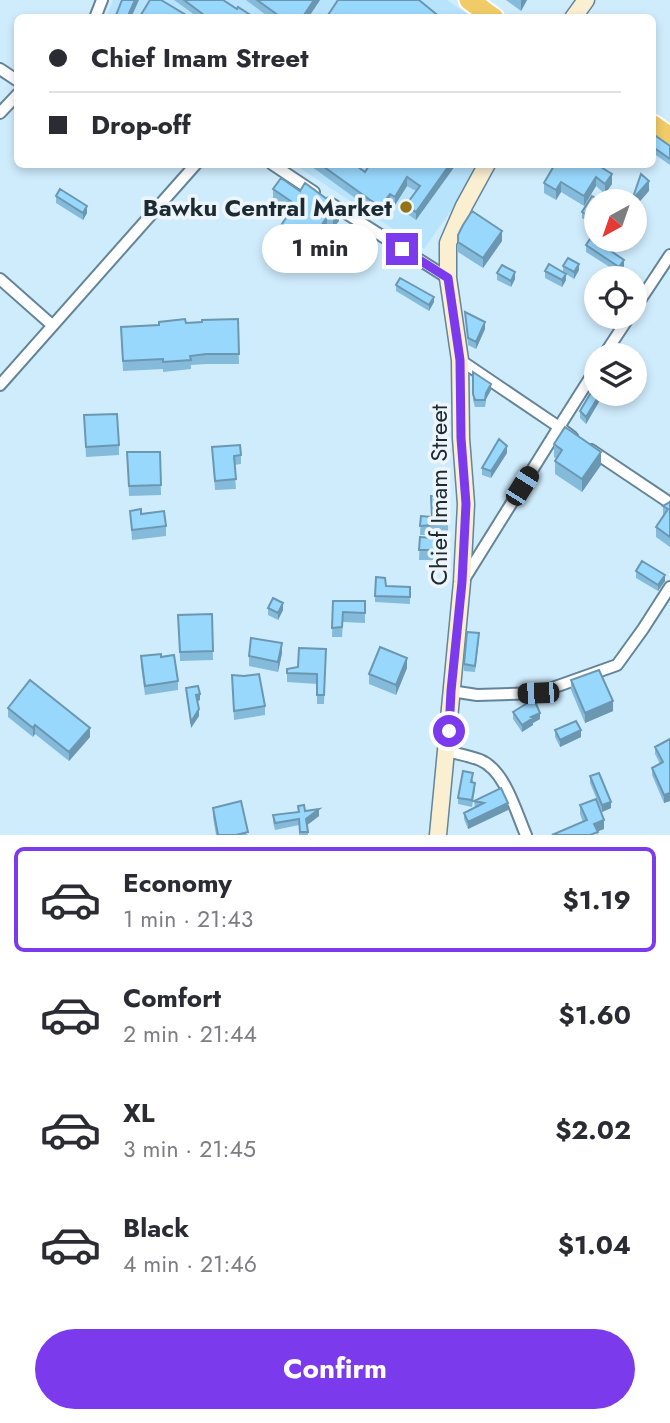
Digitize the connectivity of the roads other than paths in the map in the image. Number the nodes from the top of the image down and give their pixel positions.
1 (469, 0) edge
2 (488, 14) edge
3 (14, 98) edge
4 (0, 113) edge
5 (192, 168) edge
6 (278, 168) edge
7 (484, 168) edge
8 (670, 255) edge
9 (448, 278) junction
10 (0, 279) edge
11 (647, 290) edge
12 (52, 325) junction
13 (460, 360) junction
14 (0, 385) edge
15 (584, 388) edge
16 (559, 427) junction
17 (670, 503) edge
18 (462, 582) junction
19 (670, 587) edge
20 (451, 691) junction
21 (447, 751) junction
22 (438, 835) edge
23 (526, 835) edge

1 - 2 highway
3 - 4 street
5 - 12 street
6 - 9 street
7 - 9 street, Chief Imam Street
8 - 11 street
9 - 13 street, Chief Imam Street
10 - 12 street
12 - 14 street
13 - 16 street
13 - 18 street, Chief Imam Street
15 - 16 street
16 - 17 street
16 - 18 street
18 - 20 street, Chief Imam Street
19 - 20 street
20 - 21 street, Chief Imam Street
21 - 22 street, Chief Imam Street
21 - 23 street

